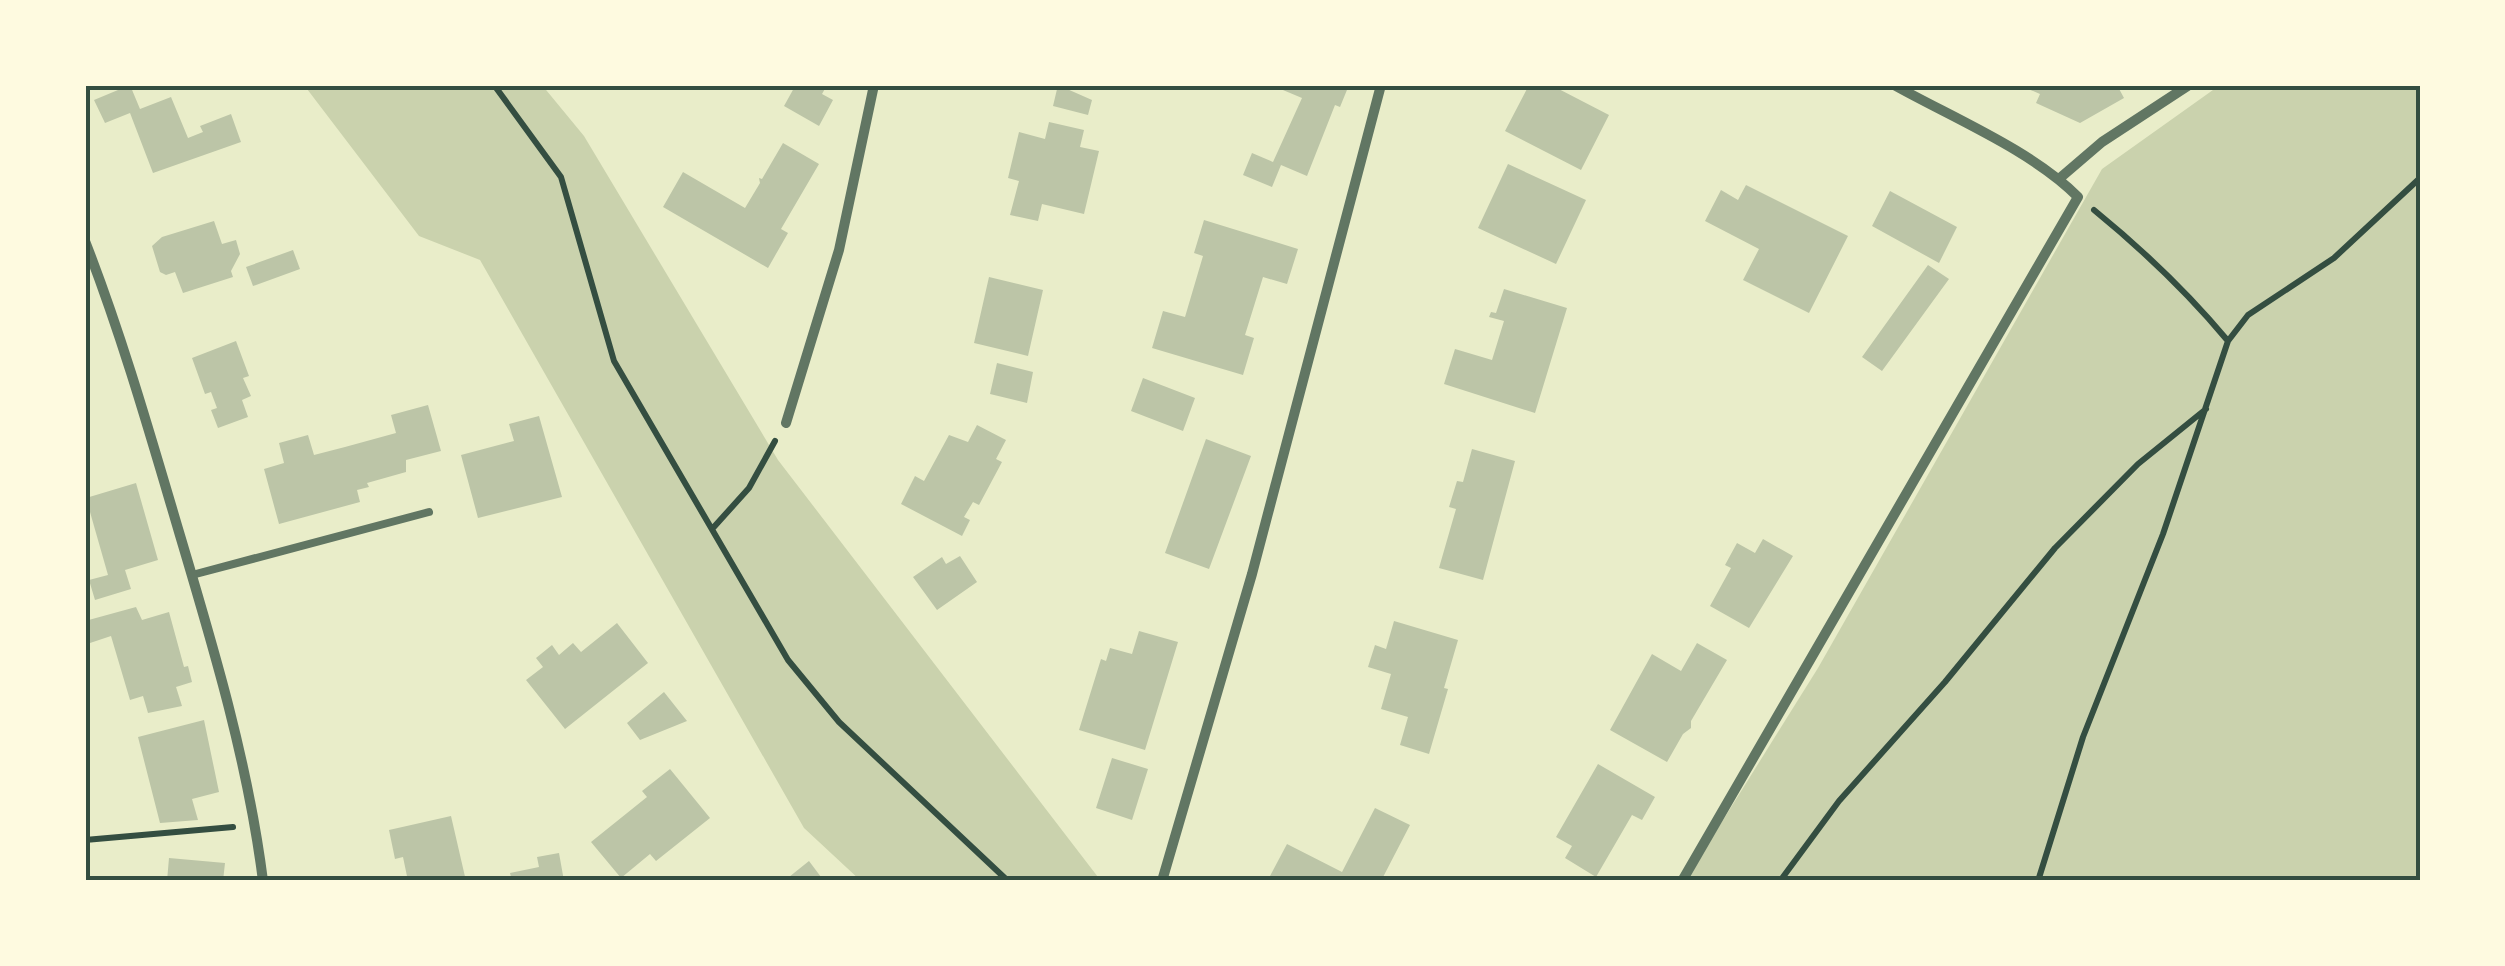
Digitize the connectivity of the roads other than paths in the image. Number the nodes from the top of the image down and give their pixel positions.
1 (874, 85) edge
2 (1381, 85) edge
3 (1894, 85) edge
4 (2189, 85) edge
5 (2060, 178) junction
6 (85, 240) edge
7 (786, 422) road end
8 (429, 512) dead end
9 (192, 575) junction
10 (263, 881) edge
11 (1162, 881) edge
12 (1682, 881) edge

1 - 7 street
2 - 11 street
3 - 5 street
4 - 5 street
5 - 12 street
6 - 9 street
8 - 9 lane
9 - 10 street

